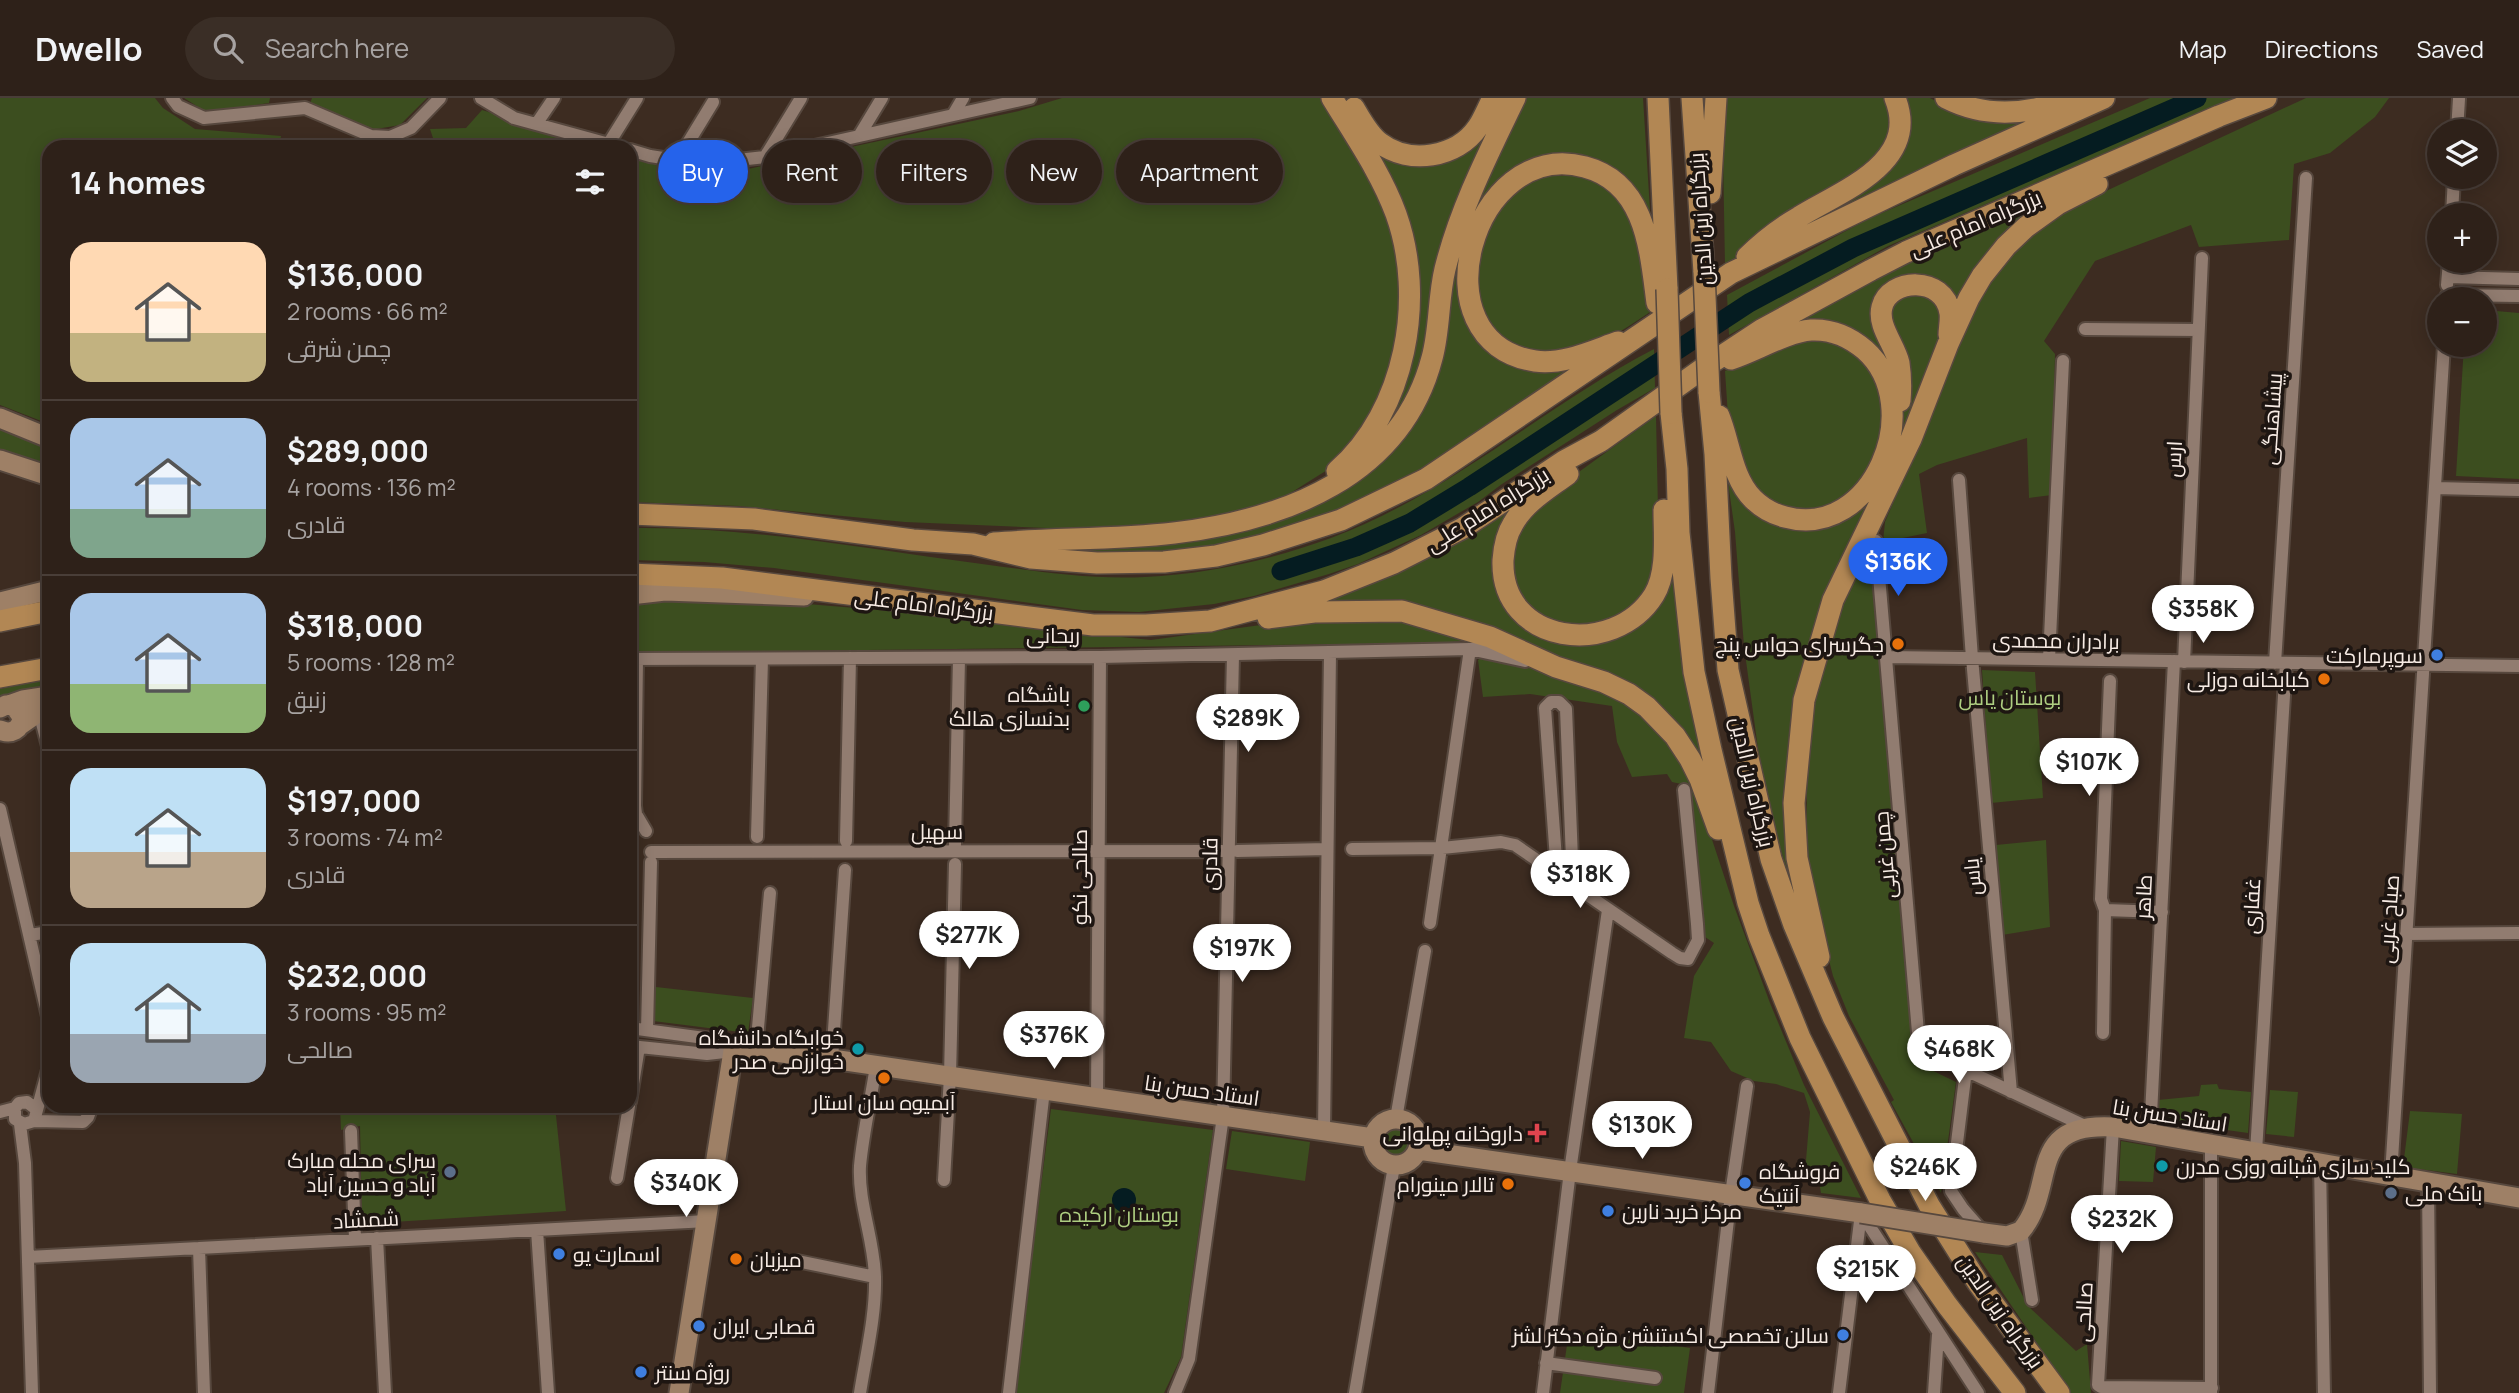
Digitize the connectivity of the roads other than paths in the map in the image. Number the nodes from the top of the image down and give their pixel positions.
1 (172, 98) edge
2 (440, 98) edge
3 (481, 98) edge
4 (554, 98) edge
5 (637, 98) edge
6 (801, 98) edge
7 (882, 98) edge
8 (963, 98) edge
9 (1030, 98) edge
10 (1332, 98) edge
11 (1349, 98) edge
12 (1493, 98) edge
13 (1515, 98) edge
14 (1658, 98) edge
15 (1692, 98) edge
16 (1716, 98) edge
17 (1895, 98) edge
18 (1946, 98) edge
19 (2071, 98) edge
20 (2104, 98) edge
21 (2266, 98) edge
22 (2459, 99) edge
23 (713, 102) dead end
24 (953, 115) junction
25 (2219, 116) junction
26 (2458, 119) edge
27 (537, 123) junction
28 (859, 136) junction
29 (597, 140) edge
30 (617, 140) edge
31 (690, 140) edge
32 (775, 140) edge
33 (841, 140) edge
34 (637, 152) edge
35 (658, 157) edge
36 (2306, 178) dead end
37 (2202, 258) dead end
38 (1704, 272) junction
39 (1731, 273) junction
40 (2448, 273) edge
41 (2448, 277) junction
42 (2519, 279) edge
43 (2448, 287) edge
44 (1662, 296) junction
45 (2497, 296) edge
46 (2519, 296) edge
47 (2085, 329) dead end
48 (2198, 330) junction
49 (1643, 334) junction
50 (1948, 344) junction
51 (2443, 357) edge
52 (2063, 361) dead end
53 (1702, 369) junction
54 (1709, 392) junction
55 (0, 418) edge
56 (1893, 426) junction
57 (42, 435) edge
58 (1601, 442) junction
59 (0, 460) edge
60 (1677, 469) junction
61 (42, 474) edge
62 (1959, 480) dead end
63 (2434, 488) junction
64 (2519, 489) edge
65 (1294, 504) junction
66 (637, 514) edge
67 (1876, 541) dead end
68 (973, 544) junction
69 (637, 574) edge
70 (42, 592) edge
71 (637, 594) edge
72 (870, 596) junction
73 (0, 602) edge
74 (42, 612) edge
75 (0, 621) edge
76 (1210, 621) junction
77 (1490, 637) junction
78 (1470, 649) junction
79 (1330, 653) junction
80 (1233, 655) junction
81 (1100, 657) junction
82 (1887, 657) junction
83 (959, 658) junction
84 (1972, 658) junction
85 (762, 659) junction
86 (850, 659) junction
87 (2049, 659) junction
88 (637, 660) edge
89 (2179, 662) junction
90 (2280, 663) junction
91 (2423, 665) junction
92 (2519, 666) edge
93 (1556, 667) junction
94 (42, 669) edge
95 (0, 677) edge
96 (2110, 681) dead end
97 (42, 705) edge
98 (5, 706) edge
99 (42, 709) edge
100 (7, 731) edge
101 (1684, 790) dead end
102 (0, 809) edge
103 (637, 811) edge
104 (646, 831) dead end
105 (757, 837) dead end
106 (846, 841) dead end
107 (955, 844) dead end
108 (1442, 848) junction
109 (1328, 849) junction
110 (1352, 849) dead end
111 (1099, 851) junction
112 (1222, 851) dead end
113 (1237, 851) dead end
114 (954, 864) dead end
115 (845, 870) dead end
116 (1557, 873) junction
117 (1573, 884) junction
118 (770, 893) dead end
119 (1748, 903) junction
120 (1608, 910) junction
121 (2105, 910) junction
122 (2162, 912) junction
123 (1430, 923) dead end
124 (42, 933) edge
125 (2519, 933) edge
126 (2406, 934) junction
127 (30, 935) junction
128 (1425, 951) dead end
129 (42, 989) edge
130 (1833, 1017) junction
131 (637, 1029) edge
132 (647, 1030) junction
133 (2103, 1033) dead end
134 (637, 1047) edge
135 (756, 1050) junction
136 (733, 1051) junction
137 (832, 1059) junction
138 (876, 1066) junction
139 (1966, 1070) junction
140 (950, 1076) junction
141 (42, 1082) edge
142 (1747, 1086) dead end
143 (1044, 1090) junction
144 (2011, 1092) junction
145 (1097, 1098) junction
146 (89, 1113) edge
147 (628, 1113) edge
148 (0, 1114) edge
149 (25, 1115) junction
150 (1223, 1116) junction
151 (1396, 1119) junction
152 (2087, 1127) junction
153 (2113, 1127) junction
154 (351, 1131) dead end
155 (1324, 1131) junction
156 (2150, 1134) junction
157 (1373, 1138) junction
158 (2211, 1144) junction
159 (1418, 1150) junction
160 (2256, 1152) junction
161 (2320, 1163) junction
162 (1394, 1166) junction
163 (1570, 1171) junction
164 (2391, 1175) junction
165 (617, 1178) dead end
166 (944, 1180) dead end
167 (2428, 1181) junction
168 (1731, 1194) junction
169 (2519, 1198) edge
170 (1861, 1213) junction
171 (707, 1220) junction
172 (537, 1230) junction
173 (2021, 1231) junction
174 (1984, 1233) junction
175 (377, 1238) junction
176 (355, 1239) junction
177 (200, 1248) junction
178 (28, 1257) junction
179 (797, 1261) dead end
180 (875, 1277) junction
181 (2032, 1300) dead end
182 (1938, 1335) junction
183 (1189, 1359) junction
184 (1546, 1363) junction
185 (1655, 1378) dead end
186 (2211, 1390) edge
187 (32, 1393) edge
188 (204, 1393) edge
189 (385, 1393) edge
190 (548, 1393) edge
191 (679, 1393) edge
192 (860, 1393) edge
193 (1009, 1393) edge
194 (1175, 1393) edge
195 (1186, 1393) edge
196 (1355, 1393) edge
197 (1543, 1393) edge
198 (1709, 1393) edge
199 (1839, 1393) edge
200 (1934, 1393) edge
201 (1978, 1393) edge
202 (2015, 1393) edge
203 (2059, 1393) edge
204 (2324, 1393) edge
205 (2430, 1393) edge

1 - 2 street
3 - 27 street
4 - 27 street
5 - 30 street
6 - 32 street
7 - 28 street
8 - 24 street
9 - 24 street
10 - 65 highway
11 - 12 highway
13 - 65 highway
14 - 44 highway, بزرگراه زین الدین
15 - 38 highway, بزرگراه زین الدین
16 - 38 highway
17 - 39 highway
18 - 19 highway
20 - 39 highway
21 - 25 highway, بزرگراه امام علی
22 - 26 street
23 - 31 street
24 - 28 street
25 - 50 highway
25 - 53 highway, بزرگراه امام علی
27 - 29 street
28 - 33 street
34 - 35 street
36 - 90 street, پیشاهنگی
37 - 48 street, ارس
38 - 54 highway, بزرگراه زین الدین, bridge
39 - 49 highway
40 - 41 street
41 - 42 street
41 - 43 street
44 - 49 highway
44 - 60 highway, بزرگراه زین الدین, bridge
45 - 46 street
47 - 48 street
48 - 89 street, ارس
49 - 68 highway
50 - 56 highway
50 - 130 highway
51 - 63 street, صباح غربی
52 - 87 street
53 - 56 highway
53 - 58 highway, بزرگراه امام علی
54 - 56 highway
54 - 130 highway, بزرگراه زین الدین
55 - 57 main road
58 - 60 highway
58 - 76 highway, بزرگراه امام علی
59 - 61 main road
60 - 119 highway, بزرگراه زین الدین
62 - 84 street, یاس
63 - 64 street
63 - 91 street, صباح غربی
65 - 68 highway
66 - 68 highway
67 - 82 street, چمن غربی
69 - 72 highway, بزرگراه امام علی
70 - 73 main road
71 - 72 main road
72 - 76 highway, بزرگراه امام علی
74 - 75 highway
76 - 77 highway
77 - 78 street
77 - 93 highway
78 - 79 street, ریحانی
78 - 93 street, ریحانی
78 - 108 street
79 - 80 street, ریحانی
79 - 109 street
80 - 81 street, ریحانی
80 - 150 street, قادری
81 - 83 street, ریحانی
81 - 111 street, صالحی نکو
82 - 84 street, برادران محمدی
82 - 139 street, چمن غربی
83 - 86 street, ریحانی
83 - 107 street
84 - 87 street, برادران محمدی
84 - 144 street, یاس
85 - 86 street, ریحانی
85 - 88 street, ریحانی
85 - 105 street
86 - 106 street
87 - 89 street, برادران محمدی
89 - 90 street, برادران محمدی
89 - 122 street, طاهر
90 - 91 street, برادران محمدی
90 - 160 street, غفاری
91 - 92 street, برادران محمدی
91 - 126 street, صباح غربی
93 - 119 highway
94 - 95 highway
96 - 121 street
97 - 98 main road
98 - 100 main road
99 - 100 main road
101 - 120 street
102 - 127 street
103 - 104 street
108 - 110 street
108 - 116 street
108 - 123 street
109 - 113 street
109 - 155 street
111 - 112 street, سهیل
111 - 132 street, سهیل
111 - 145 street, صالحی نکو
114 - 140 street
115 - 137 street
116 - 117 street
116 - 117 street
117 - 120 street
118 - 135 street
119 - 202 highway, بزرگراه زین الدین
120 - 163 street
121 - 122 street
121 - 133 street
122 - 156 street, طاهر
124 - 127 street
125 - 126 street
126 - 164 street, صباح غربی
127 - 129 street
128 - 151 street
130 - 203 highway, بزرگراه زین الدین
131 - 132 street
132 - 136 street
134 - 136 street
135 - 136 main road, استاد حسن بنا
135 - 137 main road, استاد حسن بنا
136 - 171 main road
137 - 138 main road, استاد حسن بنا
138 - 140 main road, استاد حسن بنا
138 - 180 street
139 - 144 street
139 - 174 street
140 - 143 main road, استاد حسن بنا
140 - 166 street
141 - 149 street
142 - 168 street
143 - 145 main road, استاد حسن بنا
143 - 193 street
144 - 152 street
145 - 150 main road, استاد حسن بنا
146 - 149 street
147 - 165 street
148 - 149 street
149 - 178 street
150 - 155 main road, استاد حسن بنا
150 - 183 street, قادری
151 - 157 main road
151 - 159 main road
152 - 153 main road, استاد حسن بنا
152 - 173 main road, استاد حسن بنا
153 - 156 main road, استاد حسن بنا
153 - 186 street, صالحی
154 - 176 street
155 - 157 main road, استاد حسن بنا
156 - 158 main road, استاد حسن بنا
157 - 162 main road
158 - 160 main road, استاد حسن بنا
158 - 186 street
159 - 162 main road
159 - 163 main road
160 - 161 main road, استاد حسن بنا
161 - 164 main road, استاد حسن بنا
161 - 204 street
162 - 196 street
163 - 168 main road
163 - 184 street
164 - 167 main road, استاد حسن بنا
167 - 169 main road, استاد حسن بنا
167 - 205 street
168 - 170 main road
168 - 198 street
170 - 174 main road, bridge
170 - 182 street
170 - 199 street
171 - 172 street, شمشاد
171 - 191 main road
172 - 175 street, شمشاد
172 - 190 street
173 - 174 main road
173 - 181 street
175 - 176 street, شمشاد
175 - 189 street
176 - 177 street, شمشاد
177 - 178 street, شمشاد
177 - 188 street
178 - 187 street
179 - 180 street
180 - 192 street
182 - 200 street
182 - 201 street
183 - 194 street
183 - 195 street
184 - 185 street
184 - 197 street

